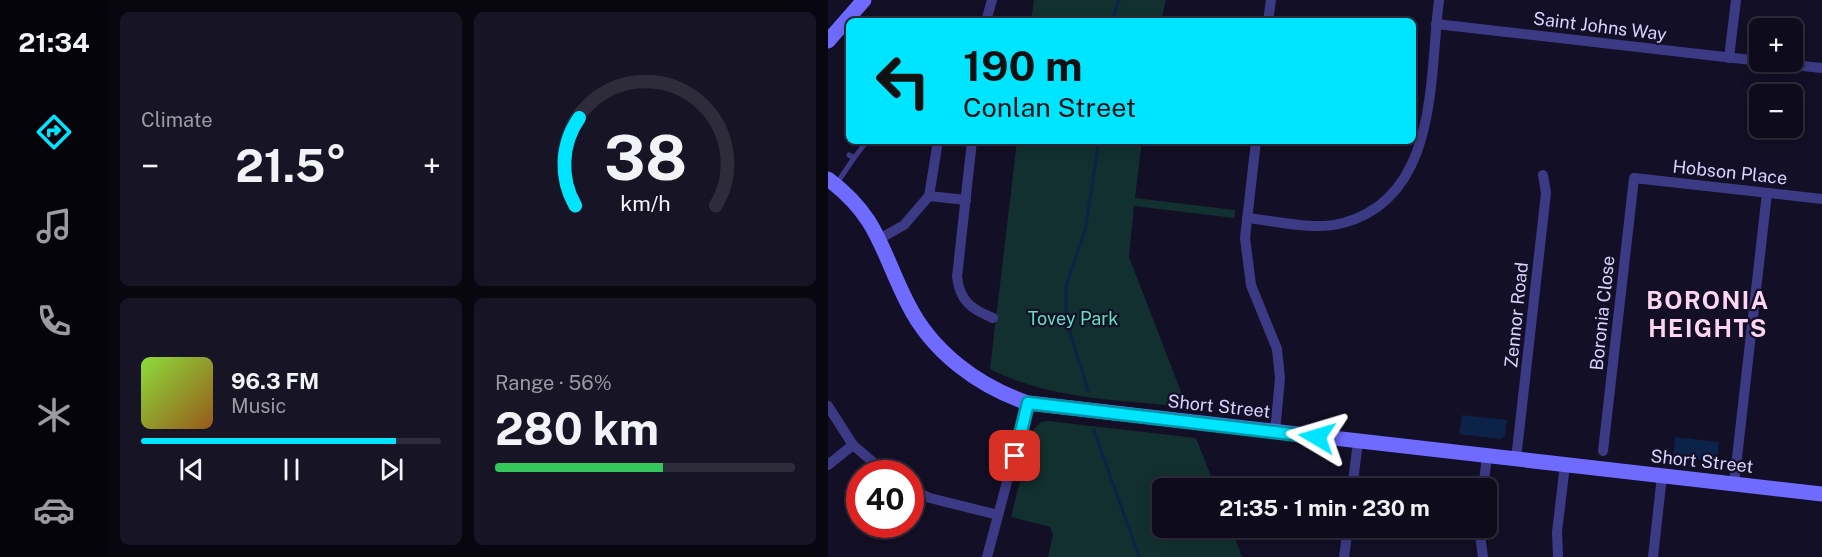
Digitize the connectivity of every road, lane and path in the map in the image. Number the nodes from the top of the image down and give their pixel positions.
1 (864, 0) edge
2 (992, 0) edge
3 (1271, 0) edge
4 (1438, 0) edge
5 (1736, 0) edge
6 (846, 18) edge
7 (987, 18) edge
8 (1269, 18) edge
9 (846, 19) edge
10 (1436, 24) junction
11 (829, 36) edge
12 (1729, 58) junction
13 (1749, 60) edge
14 (1803, 66) edge
15 (1822, 68) edge
16 (864, 144) edge
17 (938, 144) edge
18 (972, 144) edge
19 (1256, 144) edge
20 (1543, 175) dead end
21 (1634, 178) joint
22 (832, 182) edge
23 (1767, 193) junction
24 (929, 196) junction
25 (1822, 199) edge
26 (966, 200) junction
27 (1247, 218) junction
28 (880, 238) junction
29 (993, 318) dead end
30 (1028, 403) junction
31 (828, 406) edge
32 (1275, 432) junction
33 (1358, 442) junction
34 (854, 445) junction
35 (1603, 451) dead end
36 (1487, 456) junction
37 (1516, 459) junction
38 (871, 460) edge
39 (828, 465) edge
40 (1565, 465) junction
41 (1662, 476) junction
42 (1353, 478) edge
43 (1485, 478) edge
44 (1734, 484) junction
45 (1822, 494) edge
46 (924, 495) edge
47 (998, 515) junction
48 (1347, 538) edge
49 (1480, 538) edge
50 (987, 557) edge
51 (1344, 557) edge
52 (1483, 557) edge
53 (1558, 557) edge
54 (1653, 557) edge

1 - 6 street
2 - 7 street
3 - 8 street
4 - 10 street
5 - 12 street
9 - 11 street
10 - 12 street, Saint Johns Way
10 - 27 street
12 - 13 street, Saint Johns Way
14 - 15 street, Saint Johns Way
16 - 22 lane
17 - 24 street
18 - 26 street
19 - 27 street
20 - 37 street, Zennor Road
21 - 23 street, Hobson Place
21 - 35 street, Boronia Close
22 - 28 street, Short Street
23 - 25 street, Hobson Place
23 - 44 street
24 - 26 street
24 - 28 street
26 - 29 street
27 - 32 street
28 - 30 street, Short Street
30 - 32 street, Short Street
30 - 47 street
31 - 34 street
32 - 33 street, Short Street
33 - 36 street, Short Street
33 - 42 street
34 - 38 street
34 - 39 street
36 - 37 street, Short Street
36 - 43 street
37 - 40 street, Short Street
40 - 41 street, Short Street
40 - 53 street
41 - 44 street, Short Street
41 - 54 street
44 - 45 street, Short Street
46 - 47 street
47 - 50 street
48 - 51 street
49 - 52 street

